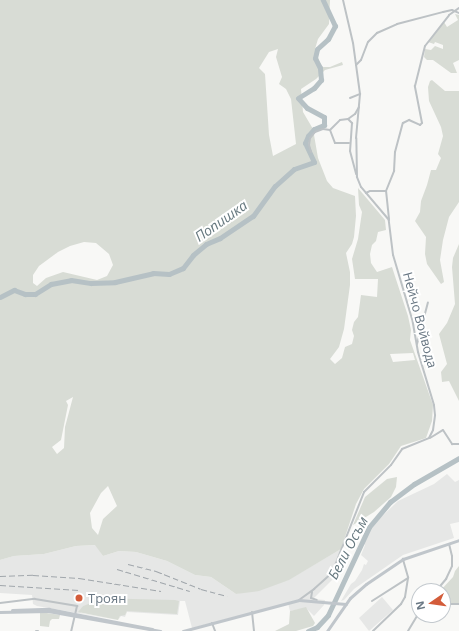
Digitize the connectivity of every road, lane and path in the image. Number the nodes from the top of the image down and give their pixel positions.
1 (343, 0) edge
2 (459, 8) edge
3 (455, 11) junction
4 (459, 12) edge
5 (356, 65) junction
6 (360, 94) junction
7 (350, 98) dead end
8 (359, 106) junction
9 (348, 119) junction
10 (330, 130) junction
11 (349, 142) junction
12 (311, 152) dead end
13 (357, 177) junction
14 (386, 191) junction
15 (366, 193) junction
16 (389, 220) junction
17 (428, 302) dead end
18 (416, 345) junction
19 (429, 438) junction
20 (459, 444) edge
21 (459, 540) edge
22 (449, 543) junction
23 (403, 559) junction
24 (408, 578) junction
25 (443, 583) edge
26 (313, 590) junction
27 (299, 600) junction
28 (324, 602) junction
29 (372, 602) dead end
30 (0, 603) edge
31 (346, 604) junction
32 (0, 612) edge
33 (252, 612) junction
34 (212, 622) junction
35 (71, 631) edge
36 (159, 631) edge
37 (182, 631) edge
38 (215, 631) edge
39 (254, 631) edge
40 (328, 631) edge
41 (373, 631) edge

1 - 5 street
2 - 3 street
3 - 4 street
3 - 5 street
3 - 14 street
5 - 6 street
6 - 7 street
6 - 8 street
8 - 9 street
8 - 13 street
9 - 10 street
9 - 11 street
10 - 11 street
10 - 12 street
11 - 13 street
13 - 15 street
14 - 15 street
14 - 16 street, Нейчо Войвода
15 - 16 street
16 - 18 street, Нейчо Войвода
17 - 18 street
18 - 19 street, Нейчо Войвода
19 - 20 street
19 - 26 street
21 - 22 street
22 - 23 street
22 - 25 street
23 - 24 street
23 - 31 street
24 - 29 street
24 - 41 street
26 - 27 street
26 - 28 street
27 - 28 street
27 - 33 street
28 - 31 street
30 - 35 street
31 - 40 street
32 - 36 street
33 - 34 street
33 - 39 street
34 - 37 street
34 - 38 street

